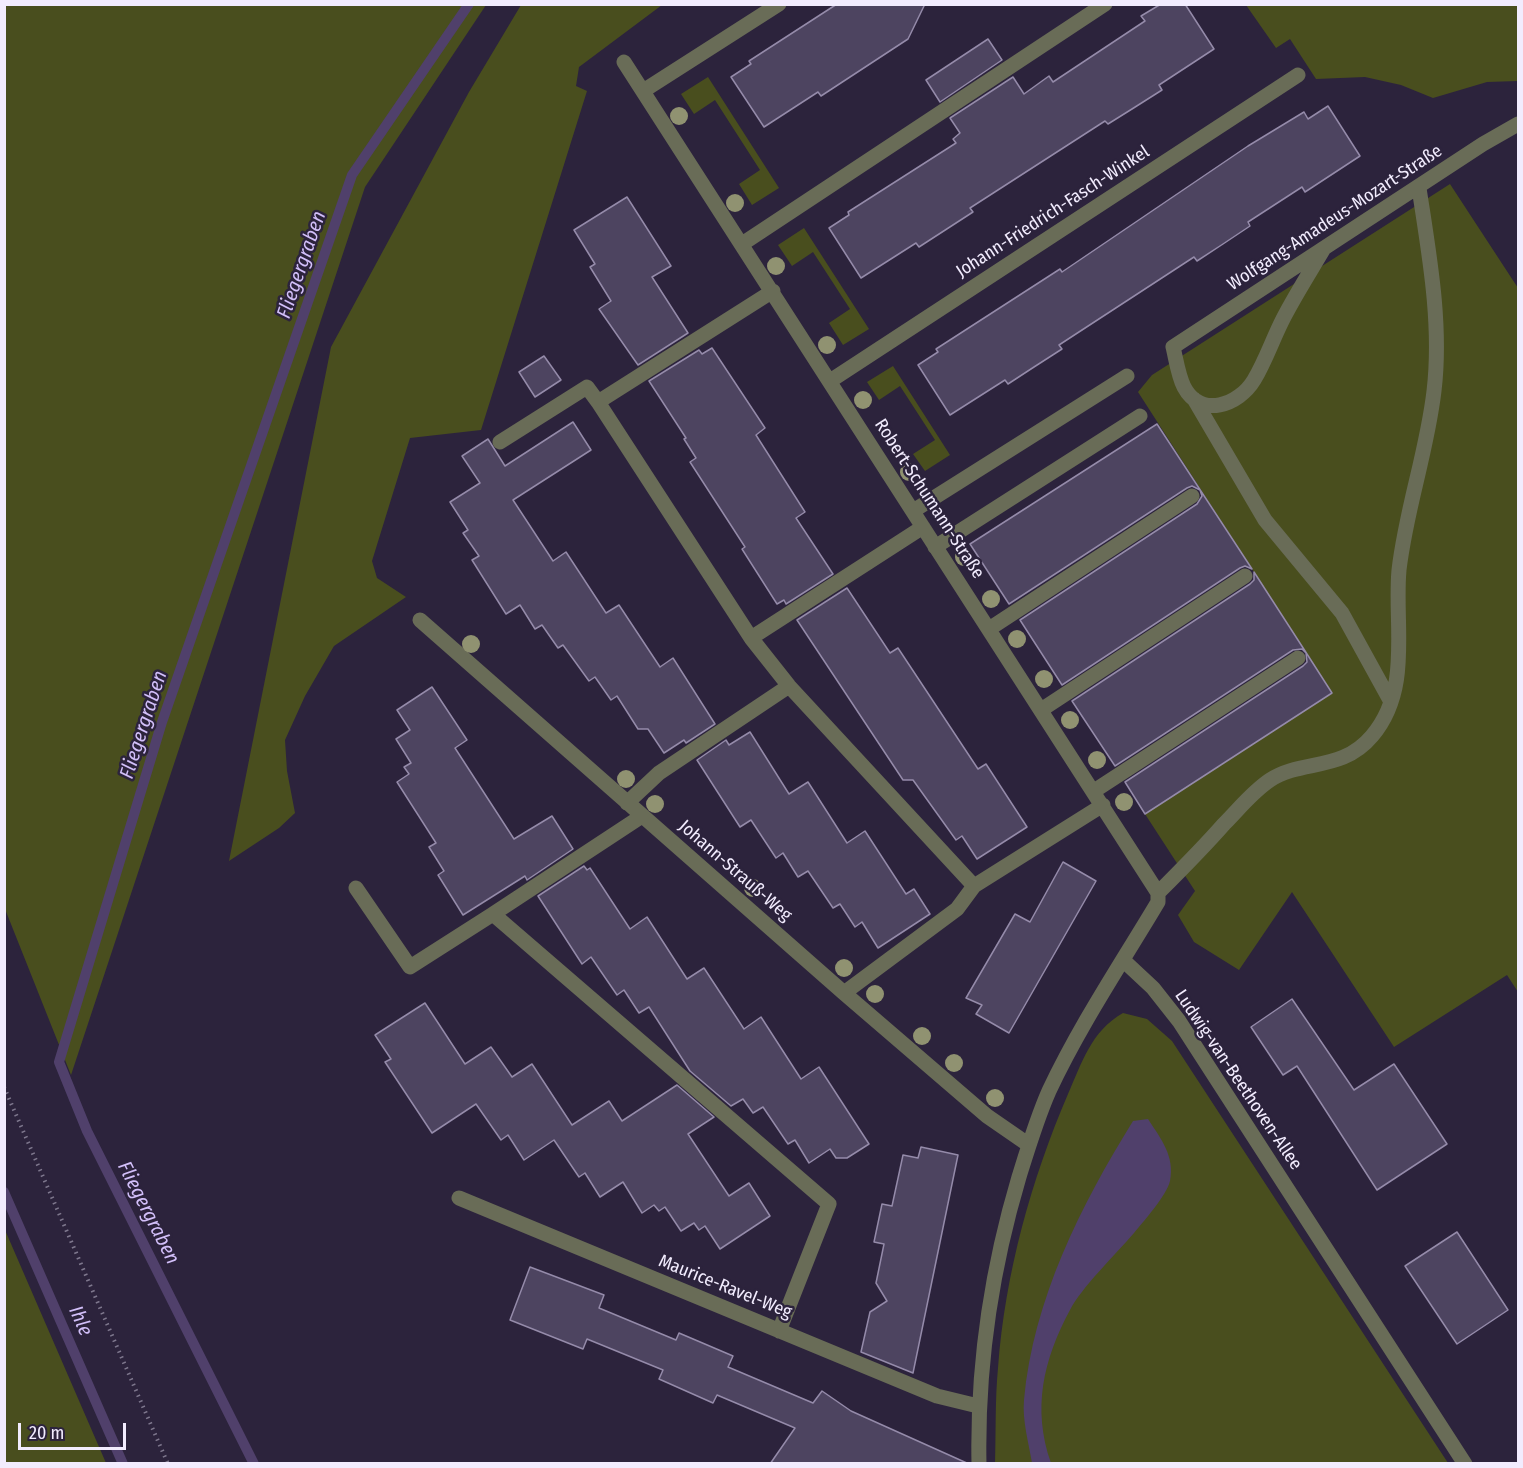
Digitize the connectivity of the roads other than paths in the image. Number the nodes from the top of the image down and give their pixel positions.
1 (779, 4) edge
2 (1105, 4) edge
3 (624, 62) dead end
4 (1298, 75) dead end
5 (643, 91) junction
6 (1518, 124) edge
7 (1419, 188) junction
8 (742, 244) junction
9 (1323, 250) junction
10 (773, 291) junction
11 (1127, 376) dead end
12 (830, 381) junction
13 (1193, 397) junction
14 (598, 402) junction
15 (1140, 416) dead end
16 (500, 442) dead end
17 (1192, 496) dead end
18 (913, 511) junction
19 (923, 527) junction
20 (935, 547) junction
21 (1245, 576) dead end
22 (420, 620) dead end
23 (989, 629) junction
24 (751, 638) junction
25 (1298, 658) dead end
26 (789, 686) junction
27 (1390, 702) junction
28 (1041, 710) junction
29 (1094, 790) junction
30 (627, 803) junction
31 (1103, 805) junction
32 (642, 816) junction
33 (974, 886) junction
34 (356, 888) dead end
35 (1158, 893) junction
36 (493, 914) junction
37 (1124, 960) junction
38 (843, 993) junction
39 (1029, 1145) junction
40 (459, 1198) dead end
41 (779, 1331) junction
42 (978, 1406) junction
43 (979, 1464) edge
44 (1465, 1464) edge

1 - 5 street
2 - 8 street
3 - 5 street, Robert-Schumann-Straße
4 - 12 street, Johann-Friedrich-Fasch-Winkel
5 - 8 street, Robert-Schumann-Straße
6 - 7 street, Wolfgang-Amadeus-Mozart-Straße
7 - 9 street, Wolfgang-Amadeus-Mozart-Straße
7 - 27 street
8 - 10 street, Robert-Schumann-Straße
9 - 13 street
9 - 13 street, Wolfgang-Amadeus-Mozart-Straße
10 - 12 street, Robert-Schumann-Straße
10 - 14 street
11 - 18 street
12 - 18 street, Robert-Schumann-Straße
13 - 27 street
14 - 16 street
14 - 24 street
15 - 20 street
17 - 23 street
18 - 19 street, Robert-Schumann-Straße
19 - 20 street, Robert-Schumann-Straße
19 - 24 street
20 - 23 street, Robert-Schumann-Straße
21 - 28 street
22 - 30 street, Johann-Strauß-Weg
23 - 28 street, Robert-Schumann-Straße
24 - 26 street
25 - 29 street
26 - 30 street
26 - 33 street
27 - 35 street
28 - 29 street, Robert-Schumann-Straße
29 - 31 street, Robert-Schumann-Straße
30 - 32 street, Johann-Strauß-Weg
31 - 33 street
31 - 35 street, Robert-Schumann-Straße
32 - 36 street
32 - 38 street, Johann-Strauß-Weg
33 - 38 street
34 - 36 street
35 - 37 street
36 - 41 street
37 - 39 street
37 - 44 street, Ludwig-van-Beethoven-Allee
38 - 39 street, Johann-Strauß-Weg
39 - 42 street
40 - 41 street, Maurice-Ravel-Weg
41 - 42 street, Maurice-Ravel-Weg
42 - 43 street

